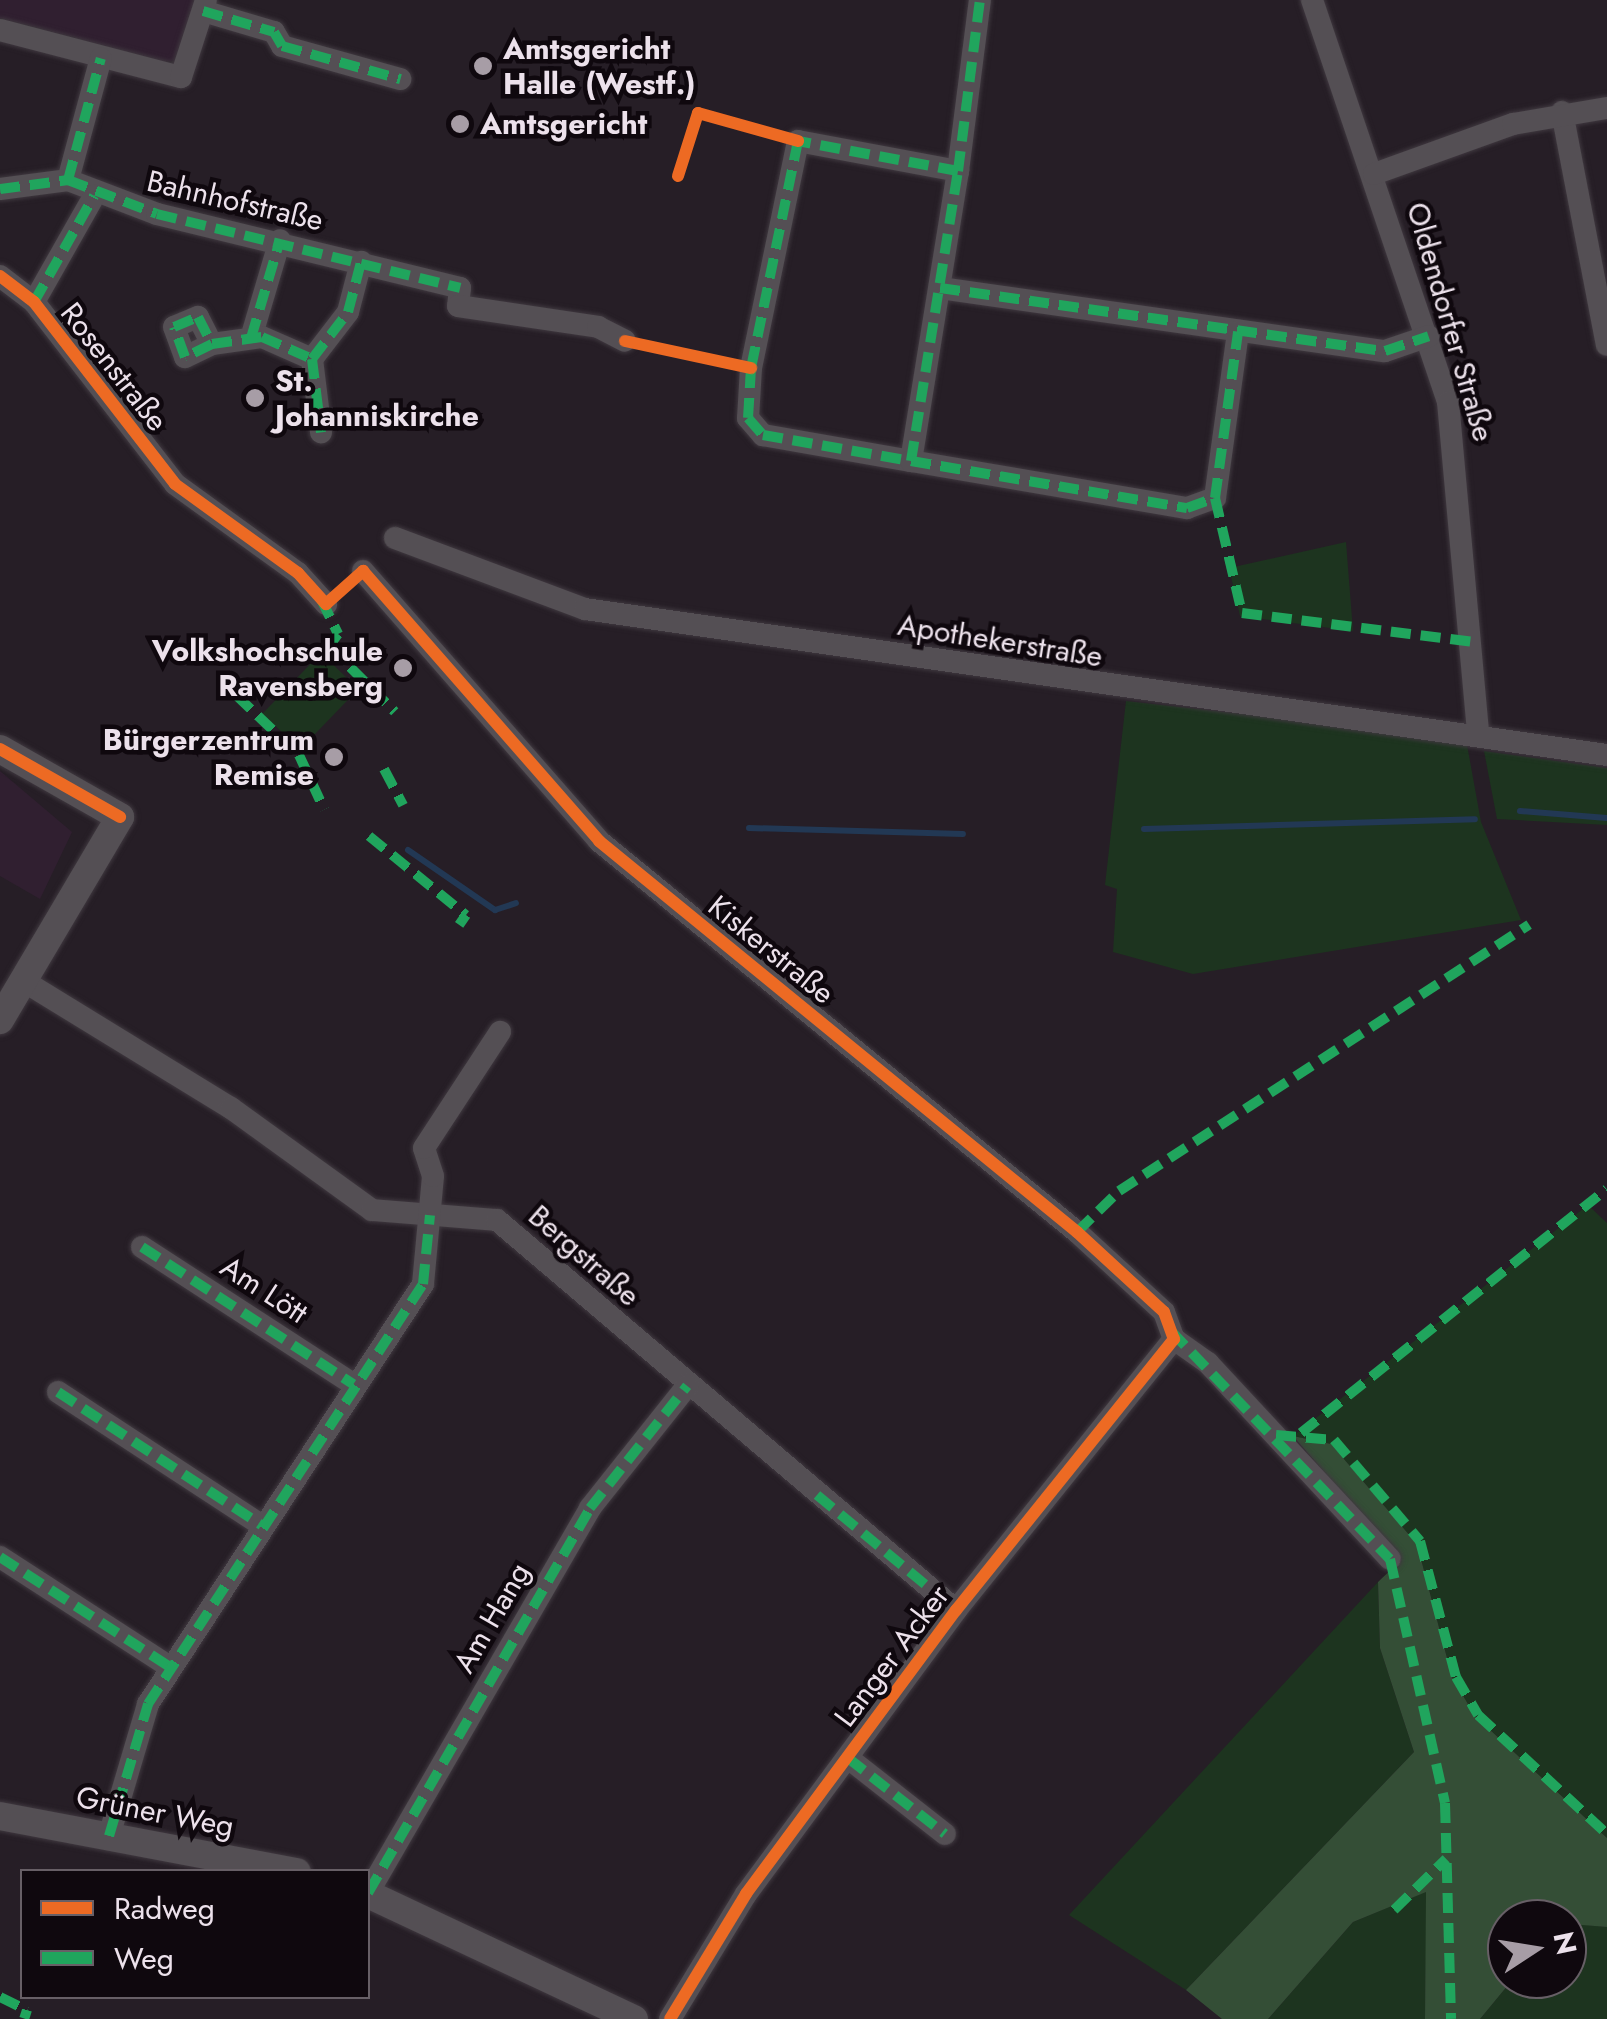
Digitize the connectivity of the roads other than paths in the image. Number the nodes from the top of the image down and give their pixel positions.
1 (980, 0) edge
2 (1312, 0) edge
3 (204, 6) edge
4 (0, 30) edge
5 (102, 58) junction
6 (400, 78) dead end
7 (1607, 108) edge
8 (1562, 112) junction
9 (958, 171) junction
10 (1374, 174) junction
11 (68, 180) junction
12 (0, 189) edge
13 (94, 196) junction
14 (280, 240) junction
15 (361, 262) junction
16 (0, 276) edge
17 (940, 288) junction
18 (34, 302) junction
19 (1238, 332) junction
20 (1429, 336) junction
21 (251, 338) junction
22 (625, 341) dead end
23 (212, 344) dead end
24 (1607, 345) edge
25 (312, 359) junction
26 (321, 432) dead end
27 (910, 461) junction
28 (395, 538) dead end
29 (362, 571) dead end
30 (326, 604) dead end
31 (1478, 733) junction
32 (0, 749) edge
33 (1607, 756) edge
34 (22, 980) junction
35 (0, 1020) edge
36 (500, 1032) dead end
37 (430, 1215) junction
38 (142, 1247) dead end
39 (1174, 1338) junction
40 (353, 1384) junction
41 (687, 1386) junction
42 (58, 1392) dead end
43 (261, 1525) junction
44 (0, 1557) edge
45 (1390, 1559) dead end
46 (956, 1610) junction
47 (170, 1667) junction
48 (848, 1758) junction
49 (0, 1816) edge
50 (946, 1834) dead end
51 (109, 1836) junction
52 (281, 1869) edge
53 (370, 1891) edge
54 (370, 1895) edge
55 (634, 2019) edge
56 (670, 2019) edge

1 - 9 street
2 - 10 street, Oldendorfer Straße
3 - 5 street
3 - 6 street
4 - 5 street
5 - 11 street
7 - 8 street
8 - 10 street
8 - 24 street
9 - 17 street
9 - 27 street
10 - 20 street, Oldendorfer Straße
11 - 12 street
11 - 13 street, Bahnhofstraße
13 - 14 street, Bahnhofstraße
13 - 18 street
14 - 15 street, Bahnhofstraße
14 - 21 street
15 - 22 street, Bahnhofstraße
15 - 25 street
16 - 18 street, Rosenstraße
17 - 19 street
17 - 27 street
18 - 30 street, Rosenstraße
19 - 20 street
19 - 27 street
20 - 31 street, Oldendorfer Straße
21 - 23 street
21 - 25 street
25 - 26 street
28 - 31 street, Apothekerstraße
29 - 39 street, Kiskerstraße
31 - 33 street, Apothekerstraße
32 - 34 street
34 - 35 street
34 - 37 street, Bergstraße
36 - 37 street
37 - 40 street
37 - 41 street, Bergstraße
38 - 40 street, Am Lött
39 - 45 street, Kiskerstraße
39 - 46 street, Langer Acker
40 - 43 street
41 - 46 street, Bergstraße
41 - 53 street, Am Hang
42 - 43 street
43 - 47 street
44 - 47 street
46 - 48 street, Langer Acker
47 - 51 street
48 - 50 street, Langer Acker
48 - 56 street, Langer Acker
49 - 51 street, Grüner Weg
51 - 52 street, Grüner Weg
54 - 55 street

